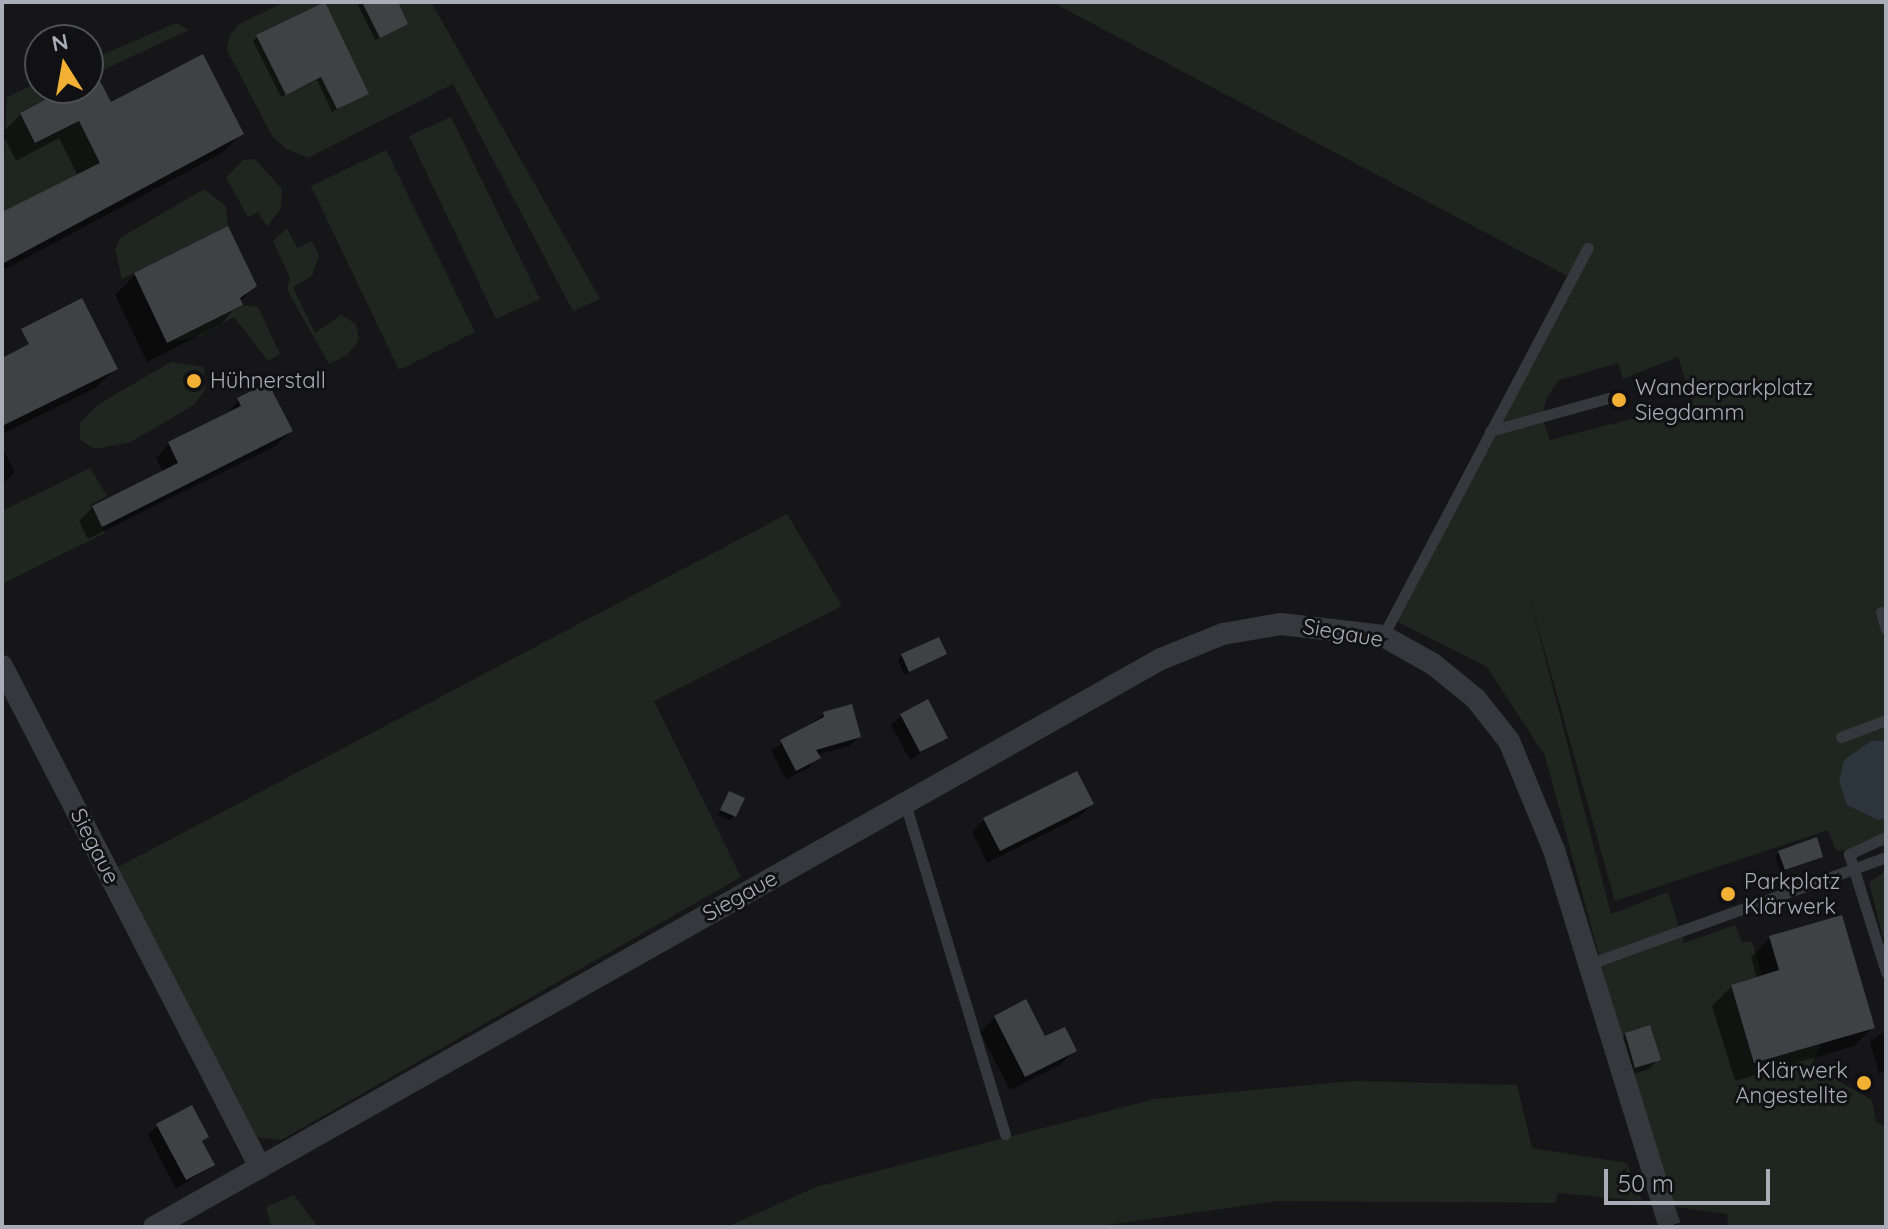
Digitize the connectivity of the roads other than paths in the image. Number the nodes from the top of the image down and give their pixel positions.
1 (1588, 248) dead end
2 (1608, 398) dead end
3 (1490, 431) junction
4 (1881, 612) dead end
5 (1886, 629) edge
6 (1383, 636) junction
7 (2, 666) edge
8 (1886, 720) edge
9 (1841, 737) dead end
10 (905, 803) junction
11 (1886, 837) edge
12 (1886, 857) edge
13 (1854, 868) junction
14 (1589, 964) junction
15 (1886, 972) edge
16 (1005, 1134) dead end
17 (260, 1167) junction
18 (1663, 1205) tunnel mouth
19 (154, 1227) edge

1 - 3 lane
2 - 3 lane
3 - 6 lane
4 - 5 lane
6 - 10 street, Siegaue
6 - 14 street, Siegaue
7 - 17 street, Siegaue
8 - 9 lane
10 - 16 lane
10 - 17 street, Siegaue
11 - 13 lane
12 - 13 lane
13 - 14 lane
13 - 15 lane
14 - 18 street, Siegaue
17 - 19 street

